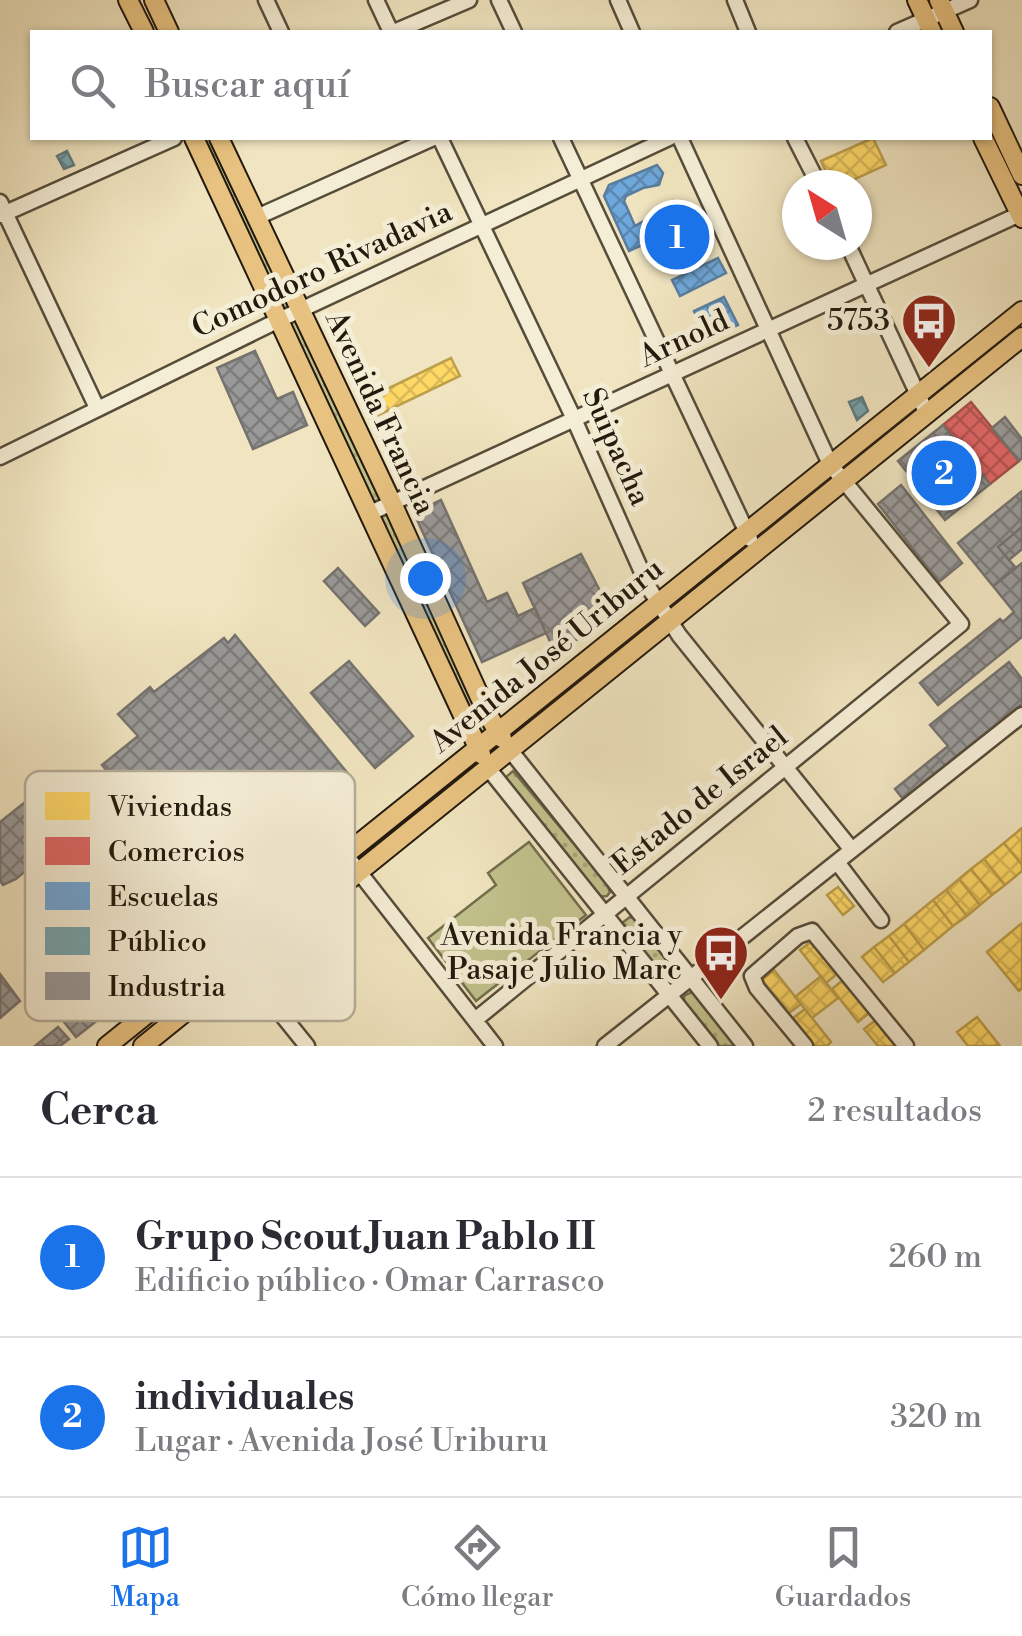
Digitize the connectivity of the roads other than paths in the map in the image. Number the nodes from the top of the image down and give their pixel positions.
1 (128, 0) edge
2 (154, 0) edge
3 (266, 0) edge
4 (376, 0) edge
5 (469, 0) edge
6 (500, 0) edge
7 (618, 0) edge
8 (736, 0) edge
9 (916, 0) edge
10 (970, 0) edge
11 (941, 6) edge
12 (929, 26) edge
13 (143, 30) edge
14 (168, 30) edge
15 (279, 30) edge
16 (391, 30) edge
17 (397, 30) edge
18 (513, 30) edge
19 (631, 30) edge
20 (747, 30) edge
21 (953, 30) edge
22 (992, 111) edge
23 (169, 140) edge
24 (195, 140) edge
25 (220, 140) edge
26 (428, 140) edge
27 (441, 140) edge
28 (562, 140) edge
29 (665, 140) edge
30 (681, 140) edge
31 (796, 140) edge
32 (984, 140) edge
33 (811, 170) edge
34 (1022, 175) edge
35 (580, 179) junction
36 (2, 210) edge
37 (1021, 215) edge
38 (257, 217) junction
39 (482, 225) junction
40 (856, 260) edge
41 (868, 284) junction
42 (302, 310) junction
43 (1022, 311) edge
44 (279, 320) junction
45 (769, 330) junction
46 (1022, 337) edge
47 (672, 374) junction
48 (917, 394) junction
49 (97, 408) junction
50 (927, 414) junction
51 (574, 419) junction
52 (0, 457) edge
53 (830, 464) junction
54 (844, 481) junction
55 (392, 503) junction
56 (368, 514) junction
57 (744, 532) junction
58 (758, 550) junction
59 (658, 602) junction
60 (670, 621) junction
61 (1022, 715) edge
62 (497, 730) junction
63 (477, 747) junction
64 (510, 750) junction
65 (786, 767) junction
66 (488, 768) junction
67 (355, 845) edge
68 (852, 850) junction
69 (836, 862) junction
70 (355, 867) edge
71 (359, 872) junction
72 (355, 875) edge
73 (627, 896) junction
74 (604, 914) junction
75 (882, 920) dead end
76 (692, 977) junction
77 (669, 995) junction
78 (475, 1020) junction
79 (139, 1021) edge
80 (173, 1021) edge
81 (287, 1021) edge
82 (128, 1030) junction
83 (107, 1046) edge
84 (142, 1046) edge
85 (307, 1046) edge
86 (495, 1046) edge
87 (605, 1046) edge
88 (710, 1046) edge
89 (745, 1046) edge
90 (805, 1046) edge
91 (906, 1046) edge

1 - 13 main road
2 - 14 main road
3 - 15 street
4 - 16 street
5 - 17 street
6 - 18 street
7 - 19 street
8 - 20 street
9 - 12 main road
10 - 11 street
11 - 12 street
11 - 21 main road
22 - 34 main road
23 - 36 street
24 - 44 main road, Avenida Francia
25 - 38 main road, Avenida Francia
26 - 38 street
27 - 39 street, Suipacha
28 - 35 street
29 - 35 street, Comodoro Rivadavia
30 - 45 street
31 - 33 street
32 - 37 main road
35 - 39 street, Comodoro Rivadavia
35 - 47 street
36 - 49 street
37 - 41 street, Arnold
38 - 42 main road, Avenida Francia
39 - 42 street, Comodoro Rivadavia
39 - 51 street, Suipacha
40 - 41 street
41 - 45 street, Arnold
41 - 48 street
42 - 44 street, Comodoro Rivadavia
42 - 55 main road, Avenida Francia
43 - 48 main road, Avenida José Uriburu
44 - 49 street, Comodoro Rivadavia
44 - 56 main road, Avenida Francia
45 - 47 street, Arnold
45 - 53 street
46 - 50 main road, Avenida José Uriburu
47 - 51 street, Arnold
47 - 57 street
48 - 50 street
48 - 53 main road, Avenida José Uriburu
49 - 52 street, Comodoro Rivadavia
50 - 54 main road, Avenida José Uriburu
51 - 55 street, Arnold
51 - 59 street, Suipacha
53 - 54 street
53 - 57 main road, Avenida José Uriburu
54 - 58 main road, Avenida José Uriburu
54 - 65 street, Estado de Israel
55 - 56 street, Arnold
55 - 62 main road, Avenida Francia
56 - 63 main road, Avenida Francia
57 - 58 street
57 - 59 main road, Avenida José Uriburu
58 - 60 main road, Avenida José Uriburu
59 - 60 street, Suipacha
59 - 62 main road, Avenida José Uriburu
60 - 64 main road, Avenida José Uriburu
60 - 65 street, Suipacha
61 - 68 street
62 - 63 main road, Avenida José Uriburu
62 - 64 main road, Avenida Francia
63 - 66 main road, Avenida Francia
63 - 67 main road, Avenida José Uriburu
64 - 66 main road, Avenida José Uriburu
64 - 73 street, Avenida Francia
65 - 68 street, Suipacha
65 - 73 street, Estado de Israel
66 - 71 main road, Avenida José Uriburu
66 - 74 street, Avenida Francia
68 - 69 street
69 - 75 street
69 - 76 street
70 - 71 street
71 - 72 main road, Avenida José Uriburu
71 - 78 street
73 - 74 street, Estado de Israel
73 - 76 street, Avenida Francia
74 - 77 street, Avenida Francia
74 - 78 street, Estado de Israel
76 - 77 street
76 - 89 street, Avenida Francia
77 - 87 street
77 - 88 street, Avenida Francia
78 - 86 street
79 - 82 main road, Avenida José Uriburu
80 - 84 main road, Avenida José Uriburu
81 - 85 street
82 - 83 main road, Avenida José Uriburu
82 - 84 street
90 - 91 street

